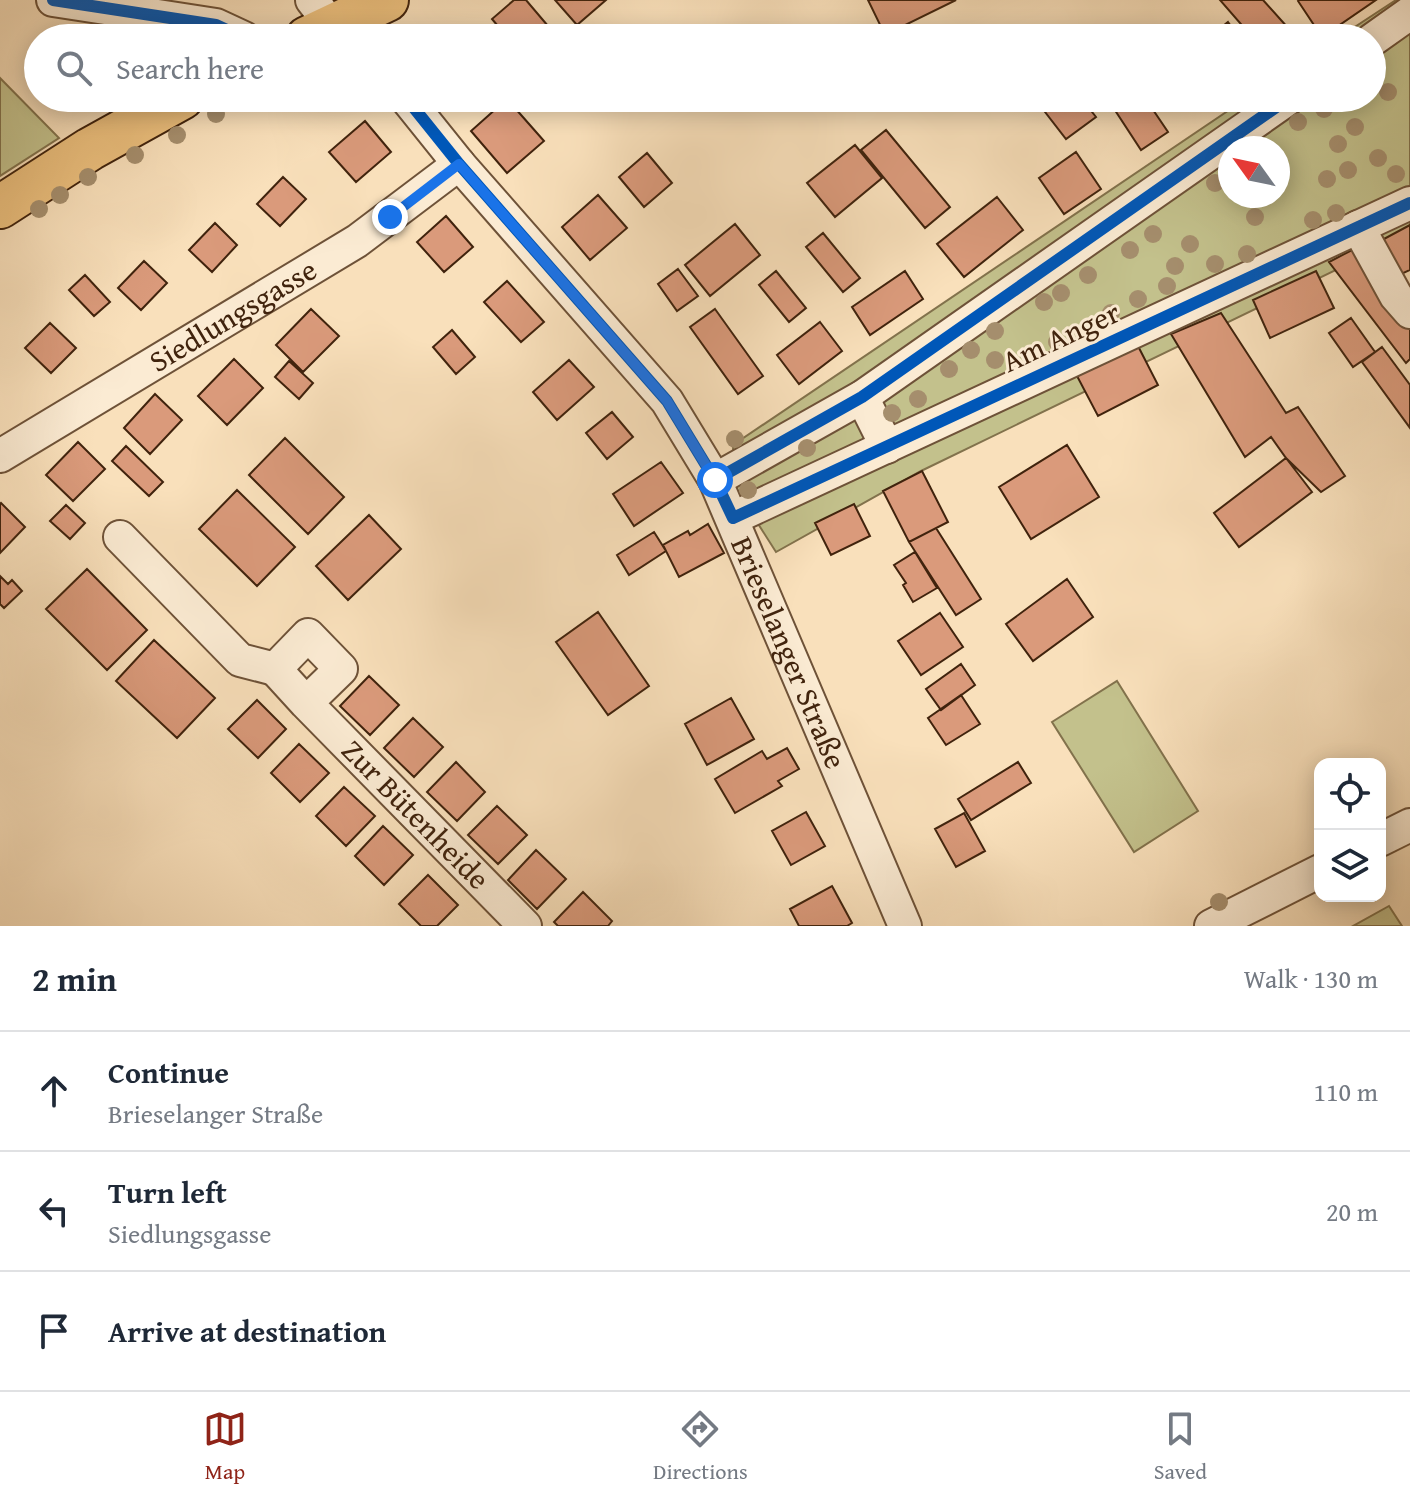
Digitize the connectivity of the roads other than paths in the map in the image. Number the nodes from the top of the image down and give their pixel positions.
1 (53, 0) edge
2 (1410, 13) edge
3 (209, 24) edge
4 (1386, 30) edge
5 (157, 112) edge
6 (417, 112) edge
7 (1269, 112) edge
8 (459, 164) junction
9 (1410, 203) edge
10 (0, 207) edge
11 (1358, 227) junction
12 (1410, 312) edge
13 (862, 397) junction
14 (887, 447) junction
15 (0, 456) edge
16 (715, 480) junction
17 (733, 518) junction
18 (120, 537) dead end
19 (275, 669) junction
20 (306, 703) junction
21 (1410, 825) edge
22 (1386, 837) edge
23 (1314, 874) edge
24 (525, 926) edge
25 (905, 926) edge
26 (1211, 926) edge

1 - 3 street
2 - 4 street
5 - 10 main road
6 - 8 street, Brieselanger Straße
7 - 13 street, Am Anger
8 - 15 street, Siedlungsgasse
8 - 16 street, Brieselanger Straße
9 - 11 street, Am Anger
11 - 12 street
11 - 14 street, Am Anger
13 - 14 street
13 - 16 street, Am Anger
14 - 17 street, Am Anger
16 - 17 street, Brieselanger Straße
17 - 25 street, Brieselanger Straße
18 - 19 street
19 - 20 street, Zur Bütenheide
19 - 20 street
20 - 24 street, Zur Bütenheide
21 - 22 street
23 - 26 street

